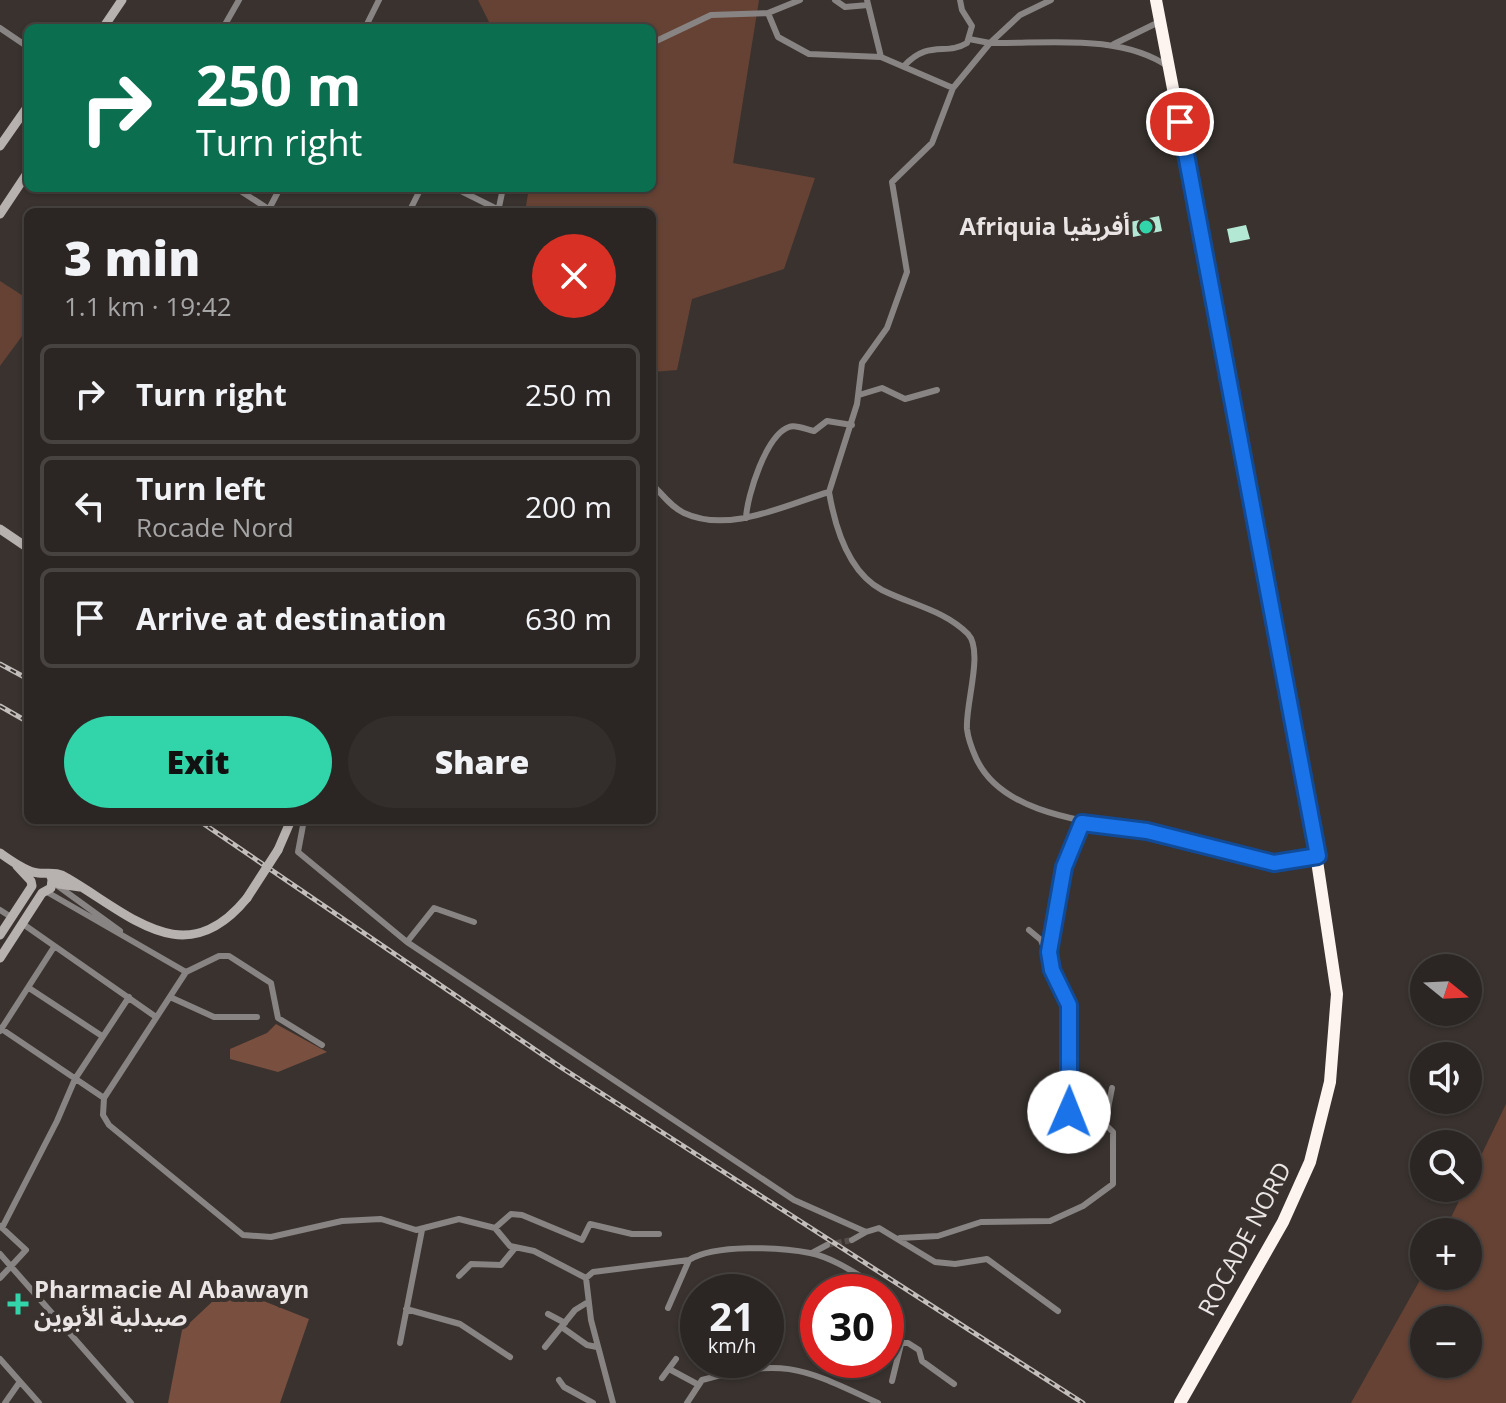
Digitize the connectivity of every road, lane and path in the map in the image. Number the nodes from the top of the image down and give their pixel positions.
1 (122, 0) edge
2 (239, 0) edge
3 (379, 0) edge
4 (800, 0) edge
5 (835, 0) edge
6 (960, 0) edge
7 (1051, 0) edge
8 (1156, 0) edge
9 (868, 2) edge
10 (768, 13) junction
11 (1161, 21) junction
12 (106, 24) edge
13 (225, 24) edge
14 (367, 24) edge
15 (0, 28) edge
16 (969, 39) junction
17 (656, 41) edge
18 (990, 43) junction
19 (24, 44) edge
20 (1110, 46) junction
21 (881, 57) junction
22 (904, 66) junction
23 (1169, 67) junction
24 (953, 88) junction
25 (24, 112) edge
26 (0, 146) edge
27 (24, 178) edge
28 (242, 192) edge
29 (462, 192) edge
30 (268, 208) edge
31 (492, 208) edge
32 (0, 214) edge
33 (937, 390) dead end
34 (859, 395) junction
35 (852, 425) junction
36 (656, 487) edge
37 (829, 492) junction
38 (746, 518) junction
39 (0, 529) edge
40 (24, 545) edge
41 (1082, 823) junction
42 (289, 824) edge
43 (303, 824) edge
44 (0, 853) edge
45 (1318, 856) junction
46 (36, 878) junction
47 (52, 881) junction
48 (80, 887) junction
49 (45, 893) junction
50 (0, 910) edge
51 (11, 917) junction
52 (474, 922) dead end
53 (23, 924) junction
54 (1029, 930) dead end
55 (122, 934) junction
56 (0, 935) edge
57 (407, 942) junction
58 (54, 947) junction
59 (0, 958) edge
60 (1051, 964) junction
61 (186, 972) junction
62 (29, 988) junction
63 (129, 997) junction
64 (170, 997) junction
65 (156, 1017) junction
66 (257, 1017) dead end
67 (0, 1030) edge
68 (102, 1036) junction
69 (322, 1045) dead end
70 (75, 1079) junction
71 (1112, 1088) dead end
72 (104, 1098) junction
73 (1105, 1124) junction
74 (1, 1227) edge
75 (495, 1228) junction
76 (422, 1230) junction
77 (866, 1232) junction
78 (659, 1234) dead end
79 (899, 1238) junction
80 (852, 1240) tunnel mouth
81 (827, 1245) tunnel mouth
82 (515, 1248) junction
83 (812, 1253) junction
84 (0, 1254) edge
85 (689, 1260) junction
86 (13, 1267) junction
87 (852, 1274) edge
88 (459, 1276) dead end
89 (0, 1278) edge
90 (586, 1278) junction
91 (588, 1302) junction
92 (668, 1308) dead end
93 (406, 1309) junction
94 (1058, 1311) dead end
95 (548, 1314) dead end
96 (564, 1326) junction
97 (400, 1343) dead end
98 (904, 1344) edge
99 (545, 1347) dead end
100 (597, 1347) junction
101 (510, 1357) dead end
102 (0, 1359) edge
103 (676, 1359) dead end
104 (671, 1370) junction
105 (662, 1378) dead end
106 (893, 1378) edge
107 (559, 1380) dead end
108 (892, 1381) dead end
109 (19, 1383) junction
110 (697, 1384) junction
111 (954, 1384) dead end
112 (5, 1403) edge
113 (39, 1403) edge
114 (131, 1403) edge
115 (593, 1403) edge
116 (613, 1403) edge
117 (687, 1403) edge
118 (878, 1403) edge
119 (1180, 1403) edge

1 - 12 street
2 - 13 street
3 - 14 street
4 - 10 street
5 - 9 street
6 - 16 street
7 - 18 street
8 - 11 highway, ROCADE NORD
9 - 21 street
10 - 17 street
10 - 21 street
11 - 20 street
11 - 23 highway, ROCADE NORD
15 - 19 street
16 - 18 street
16 - 22 street
18 - 20 street
18 - 24 street
20 - 23 street
21 - 22 street
22 - 24 street
23 - 45 highway, ROCADE NORD
24 - 34 street
25 - 26 street
27 - 32 street
28 - 30 street
29 - 31 street
33 - 34 street
34 - 35 street
35 - 37 street
35 - 38 street
36 - 38 street
37 - 38 street
37 - 41 street
39 - 40 street
41 - 45 street
41 - 60 street
42 - 48 street, bridge
43 - 57 street
44 - 46 street
45 - 119 highway, ROCADE NORD
46 - 47 street
46 - 48 street
46 - 49 street
46 - 51 street
47 - 48 street
47 - 49 street
47 - 55 street
49 - 53 street
49 - 55 street
50 - 51 street
51 - 56 street
52 - 57 street
53 - 58 street
53 - 59 street
54 - 60 street
55 - 61 street
57 - 77 street
58 - 62 street
58 - 63 street
60 - 73 street
61 - 64 street
61 - 69 street
62 - 67 street
62 - 68 street
63 - 65 street
63 - 68 street
64 - 65 street
64 - 66 street
65 - 72 street
67 - 70 street
68 - 70 street
70 - 72 street
70 - 74 street
71 - 73 street
72 - 76 street
73 - 79 street
74 - 86 street
75 - 76 street
75 - 78 street
75 - 82 street
76 - 93 street
77 - 79 street
77 - 80 street
79 - 94 street
81 - 83 street
82 - 88 street
82 - 90 street
83 - 85 street
83 - 87 street
84 - 86 street
85 - 90 street
85 - 92 street
86 - 89 street
86 - 114 street
90 - 91 street
91 - 96 street
91 - 100 street
93 - 97 street
93 - 101 street
95 - 96 street
96 - 99 street
96 - 100 street
98 - 111 street
100 - 116 street
102 - 109 street
103 - 104 street
104 - 105 street
104 - 110 street
106 - 108 street
107 - 115 street
109 - 112 street
109 - 113 street
110 - 117 street
110 - 118 street

